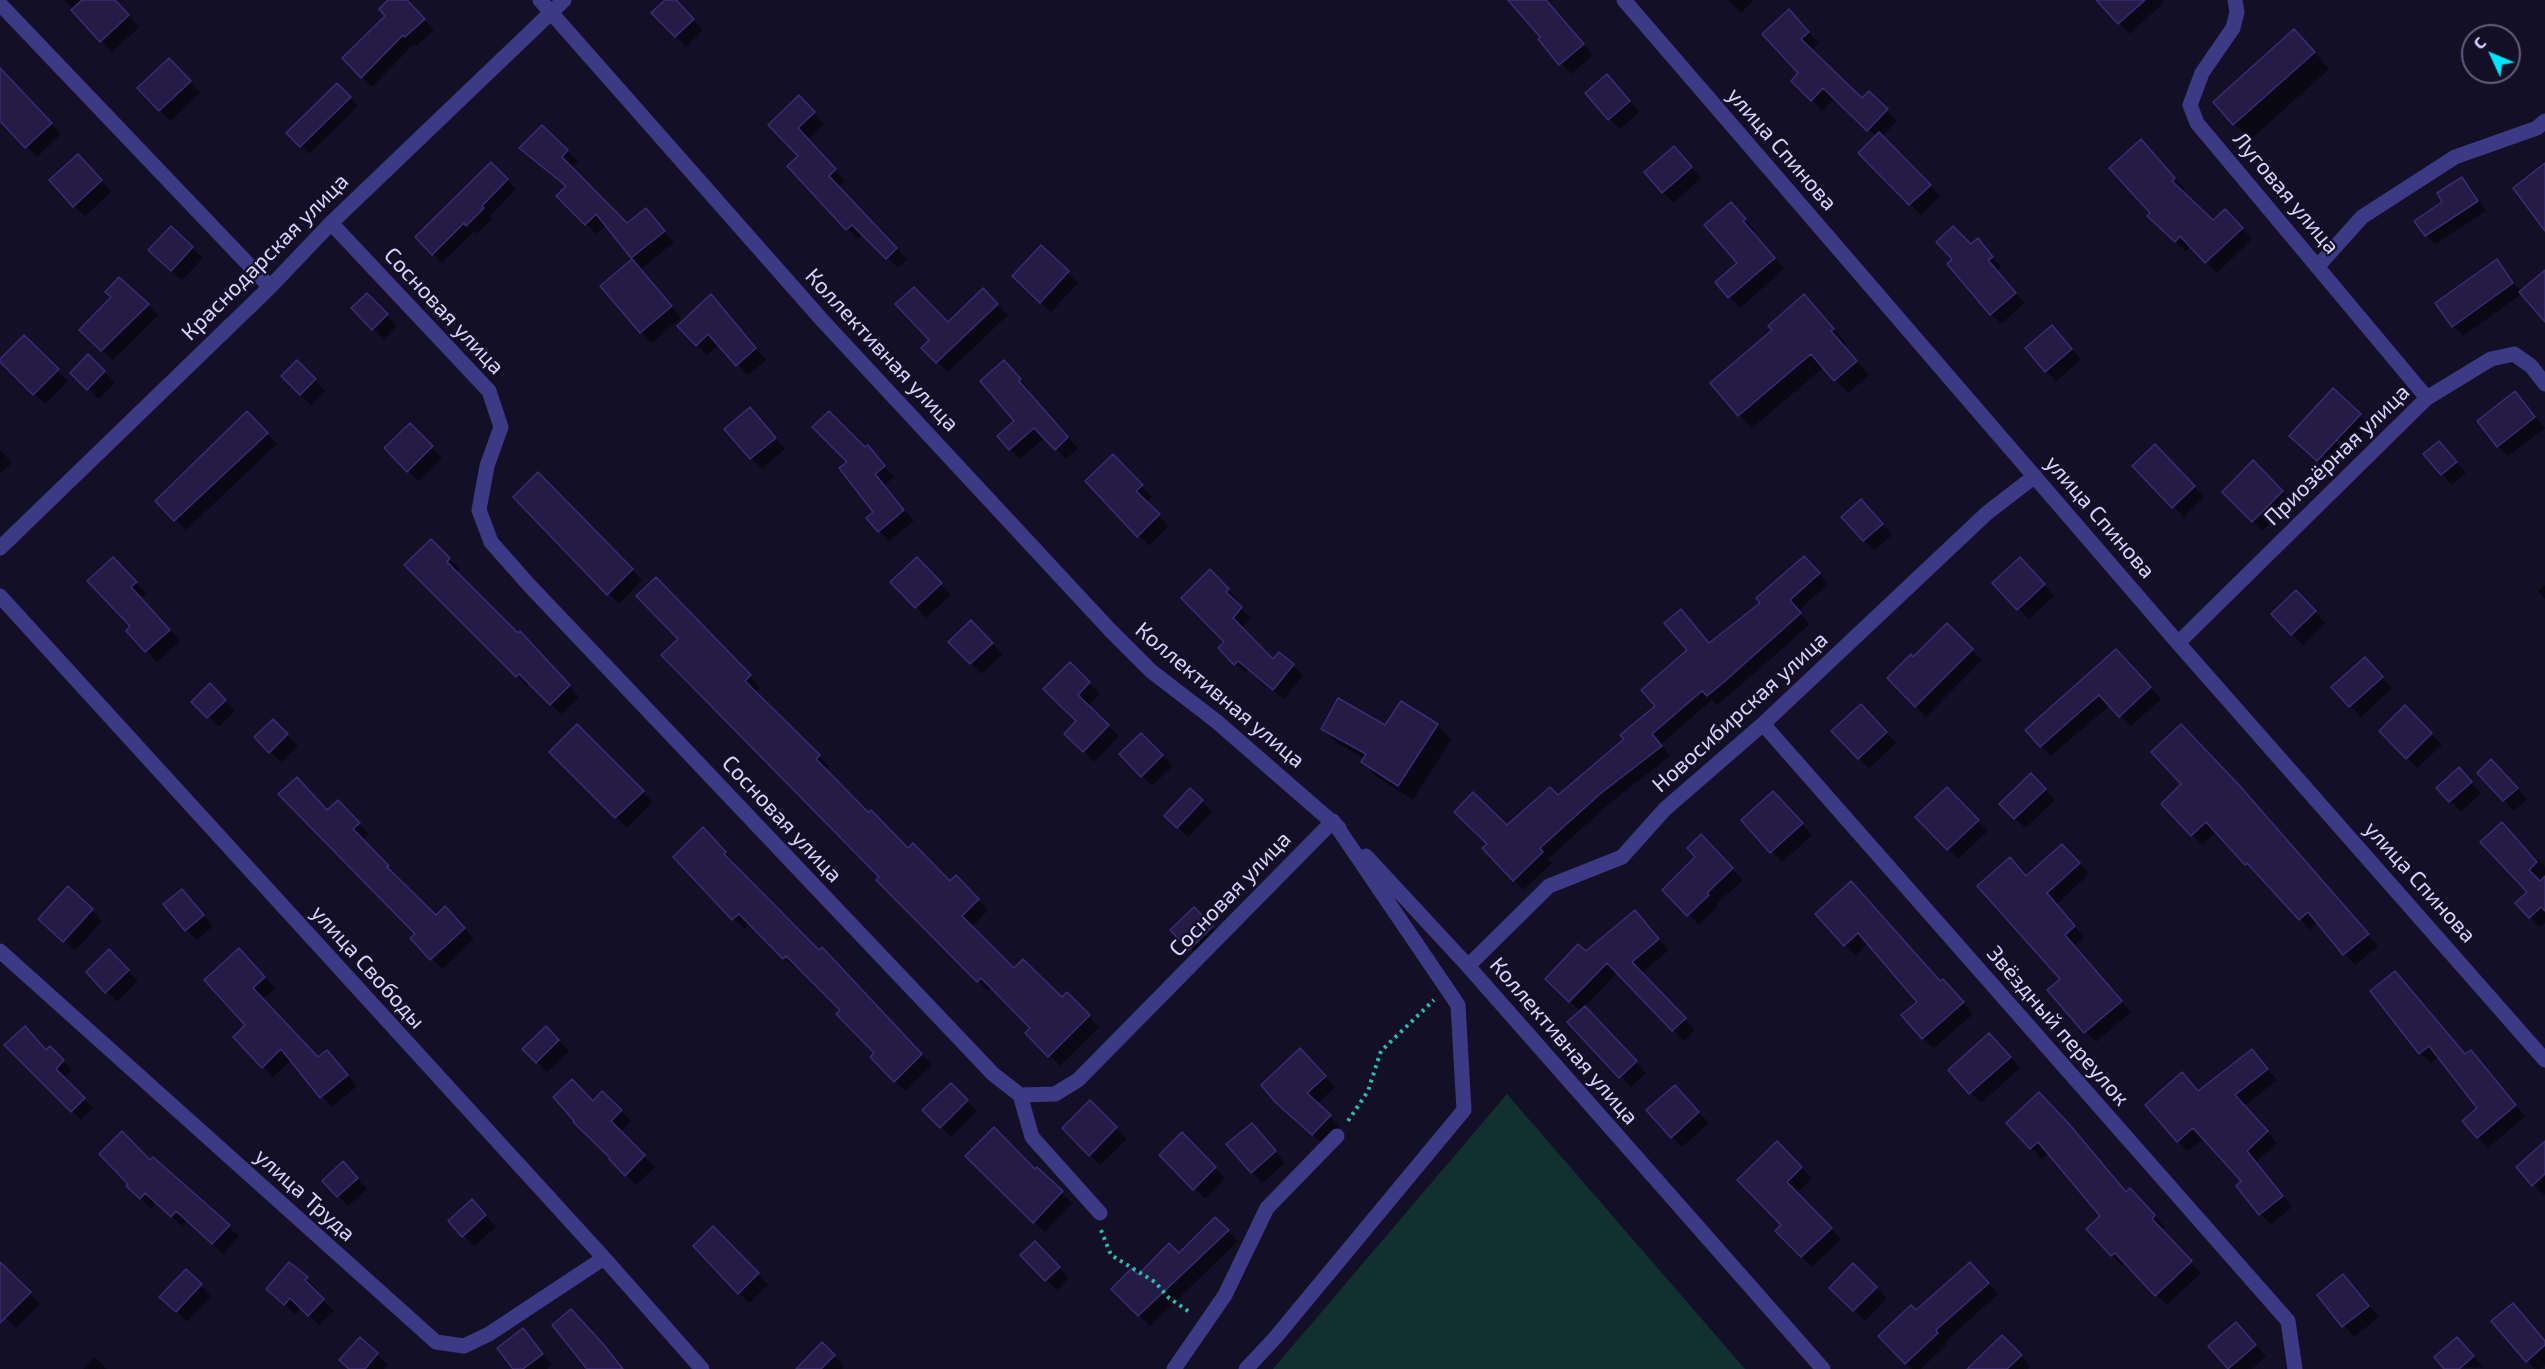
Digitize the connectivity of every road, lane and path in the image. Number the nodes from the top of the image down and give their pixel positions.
1 (540, 0) edge
2 (564, 0) edge
3 (1624, 0) edge
4 (2235, 0) edge
5 (0, 4) edge
6 (550, 12) junction
7 (2545, 121) edge
8 (331, 222) junction
9 (2318, 266) junction
10 (270, 287) junction
11 (2545, 384) edge
12 (2427, 398) junction
13 (2035, 477) junction
14 (0, 548) edge
15 (0, 596) edge
16 (2178, 643) junction
17 (1763, 724) junction
18 (1333, 821) junction
19 (0, 951) edge
20 (1468, 966) junction
21 (1446, 987) junction
22 (2545, 1060) edge
23 (1020, 1095) junction
24 (1337, 1136) joint
25 (1100, 1213) joint
26 (604, 1258) junction
27 (1205, 1326) junction
28 (702, 1369) edge
29 (1174, 1369) edge
30 (1246, 1369) edge
31 (1823, 1369) edge
32 (2295, 1369) edge

1 - 6 street, Коллективная улица
2 - 6 street, Краснодарская улица
3 - 13 street, улица Спинова
4 - 9 street, Луговая улица
5 - 10 street
6 - 8 street, Краснодарская улица
6 - 18 street, Коллективная улица
7 - 9 street
8 - 10 street, Краснодарская улица
8 - 23 street, Сосновая улица
9 - 12 street, Луговая улица
10 - 14 street, Краснодарская улица
11 - 12 street, Приозёрная улица
12 - 16 street, Приозёрная улица
13 - 16 street, улица Спинова
13 - 17 street, Новосибирская улица
15 - 26 street, улица Свободы
16 - 22 street, улица Спинова
17 - 20 street, Новосибирская улица
17 - 32 street, Звёздный переулок
18 - 20 street, Коллективная улица
18 - 21 street
18 - 23 street, Сосновая улица
19 - 26 street, улица Труда
20 - 31 street, Коллективная улица
21 - 24 path
21 - 30 street
23 - 25 street
24 - 27 street
25 - 27 path
26 - 28 street, улица Свободы
27 - 29 street

